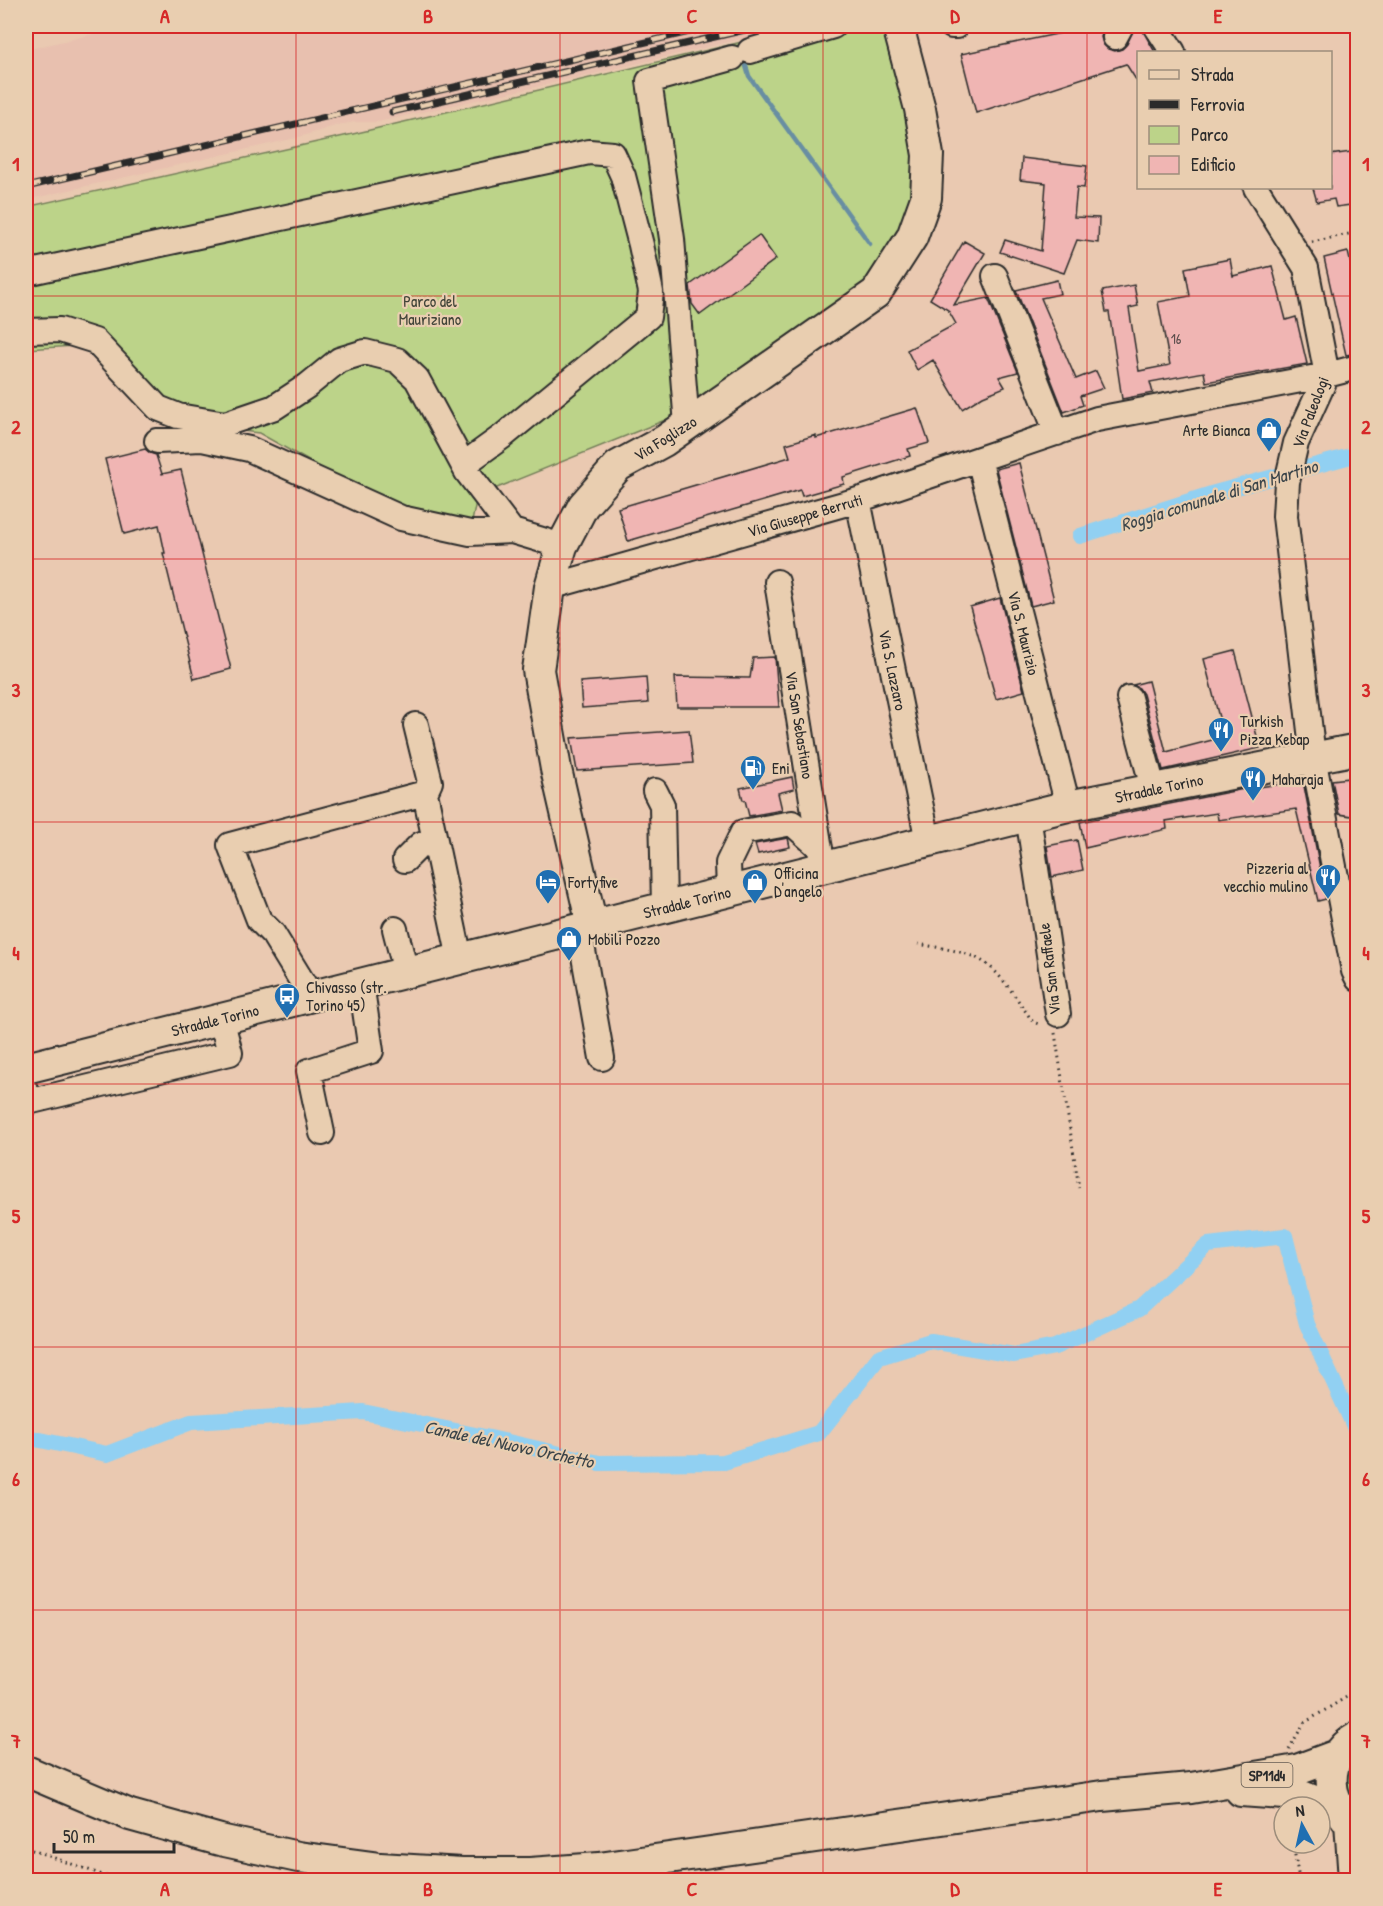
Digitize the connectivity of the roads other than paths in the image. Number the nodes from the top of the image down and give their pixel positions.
1 (832, 26) edge
2 (898, 26) edge
3 (1156, 26) edge
4 (1172, 51) edge
5 (1257, 189) edge
6 (26, 273) edge
7 (995, 276) dead end
8 (26, 331) edge
9 (1358, 367) edge
10 (1328, 375) junction
11 (687, 425) junction
12 (1057, 433) junction
13 (157, 441) dead end
14 (979, 459) junction
15 (463, 465) junction
16 (858, 500) junction
17 (512, 531) junction
18 (562, 546) junction
19 (777, 582) dead end
20 (550, 587) junction
21 (1129, 698) dead end
22 (416, 725) dead end
23 (1355, 751) edge
24 (1313, 757) junction
25 (1154, 788) junction
26 (655, 791) dead end
27 (424, 793) junction
28 (1068, 806) junction
29 (1028, 816) junction
30 (435, 841) junction
31 (928, 841) junction
32 (821, 858) junction
33 (405, 860) dead end
34 (729, 891) junction
35 (664, 907) junction
36 (585, 927) junction
37 (395, 929) dead end
38 (460, 958) junction
39 (406, 972) junction
40 (1358, 980) edge
41 (361, 983) junction
42 (311, 996) junction
43 (221, 1018) junction
44 (1056, 1020) road end
45 (602, 1058) dead end
46 (26, 1068) edge
47 (26, 1091) edge
48 (322, 1133) dead end
49 (1349, 1745) edge
50 (26, 1771) edge
51 (1191, 1788) junction
52 (1348, 1821) edge
53 (1358, 1866) edge
54 (1352, 1881) edge

1 - 11 street
2 - 11 main road, Via Foglizzo
3 - 4 street
5 - 10 street, Via Paleologi
6 - 15 street
7 - 12 street
8 - 15 street
9 - 10 street, Via Giuseppe Berruti
10 - 12 street, Via Giuseppe Berruti
10 - 24 street, Via Paleologi
11 - 18 main road, Via Foglizzo
12 - 14 street, Via Giuseppe Berruti
13 - 17 street
14 - 16 street, Via Giuseppe Berruti
14 - 28 street, Via S. Maurizio
15 - 17 street
16 - 20 street, Via Giuseppe Berruti
16 - 31 street, Via S. Lazzaro
17 - 18 street
18 - 20 main road, Via Foglizzo
19 - 32 street, Via San Sebastiano
20 - 36 main road, Via Foglizzo
21 - 25 street
22 - 27 street
23 - 24 main road, Stradale Torino
24 - 25 main road, Stradale Torino
24 - 40 street, Via Paleologi
25 - 28 main road, Stradale Torino
26 - 35 street
27 - 30 street
27 - 42 street
28 - 29 main road, Stradale Torino
29 - 31 main road, Stradale Torino
29 - 44 street, Via San Raffaele
30 - 33 street
30 - 38 street
31 - 32 main road, Stradale Torino
32 - 34 main road, Stradale Torino
32 - 34 street
34 - 35 main road, Stradale Torino
35 - 36 main road, Stradale Torino
36 - 38 main road, Stradale Torino
36 - 45 street
37 - 39 street
38 - 39 main road, Stradale Torino
39 - 41 main road, Stradale Torino
41 - 42 main road, Stradale Torino
41 - 48 street
42 - 43 main road, Stradale Torino
43 - 46 main road, Stradale Torino
43 - 47 street
49 - 51 main road, SP11d4
49 - 52 main road, SP11d4
50 - 51 main road, SP11d4
51 - 52 main road, SP11d4
52 - 54 street
53 - 54 street

